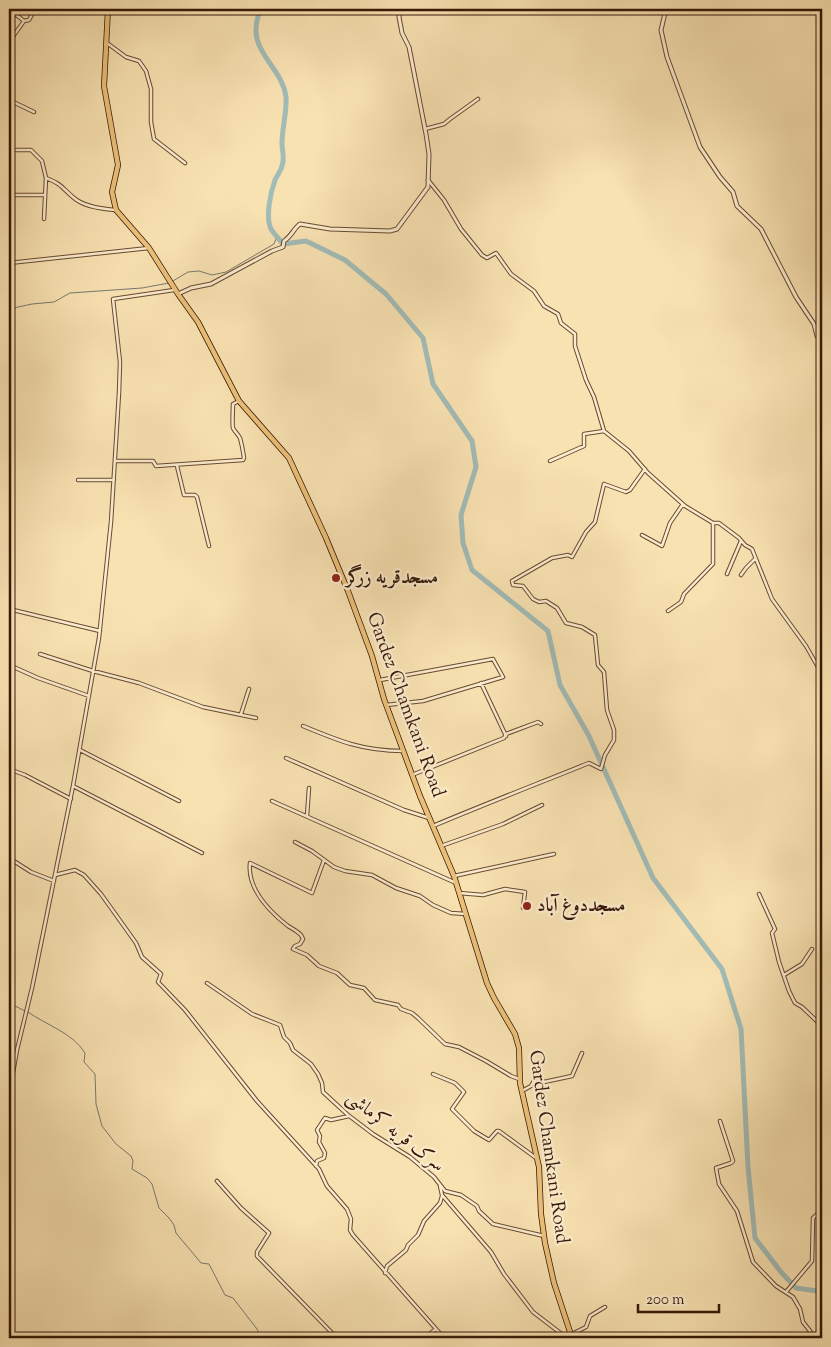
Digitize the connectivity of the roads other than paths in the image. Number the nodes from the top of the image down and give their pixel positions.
1 (9, 9) edge
2 (35, 9) edge
3 (108, 9) edge
4 (400, 9) edge
5 (666, 9) edge
6 (24, 21) junction
7 (9, 41) edge
8 (107, 43) junction
9 (478, 99) dead end
10 (9, 100) edge
11 (34, 112) dead end
12 (425, 129) junction
13 (9, 150) edge
14 (185, 163) dead end
15 (46, 178) junction
16 (428, 180) junction
17 (9, 195) edge
18 (44, 195) junction
19 (116, 210) junction
20 (44, 218) dead end
21 (149, 248) junction
22 (9, 263) edge
23 (177, 292) junction
24 (822, 340) edge
25 (239, 401) junction
26 (604, 431) junction
27 (115, 461) junction
28 (550, 461) dead end
29 (177, 466) junction
30 (645, 470) junction
31 (78, 480) dead end
32 (114, 480) junction
33 (683, 504) junction
34 (713, 523) junction
35 (642, 535) dead end
36 (741, 540) junction
37 (209, 546) dead end
38 (755, 559) junction
39 (727, 574) dead end
40 (741, 575) dead end
41 (9, 609) edge
42 (668, 611) dead end
43 (100, 631) junction
44 (40, 654) dead end
45 (9, 665) edge
46 (93, 671) junction
47 (822, 674) edge
48 (378, 680) junction
49 (480, 684) junction
50 (249, 689) dead end
51 (89, 696) junction
52 (386, 705) junction
53 (241, 714) junction
54 (256, 718) dead end
55 (541, 724) dead end
56 (303, 726) dead end
57 (506, 736) junction
58 (80, 750) junction
59 (403, 751) junction
60 (286, 758) dead end
61 (9, 769) edge
62 (412, 775) junction
63 (73, 786) junction
64 (309, 788) dead end
65 (71, 799) junction
66 (179, 801) dead end
67 (272, 801) dead end
68 (542, 805) dead end
69 (306, 816) junction
70 (430, 819) junction
71 (433, 826) junction
72 (295, 842) dead end
73 (441, 846) junction
74 (202, 853) dead end
75 (554, 854) dead end
76 (9, 858) edge
77 (324, 860) junction
78 (55, 875) junction
79 (454, 876) junction
80 (54, 881) junction
81 (456, 883) junction
82 (460, 893) junction
83 (758, 894) dead end
84 (523, 908) dead end
85 (466, 914) junction
86 (812, 948) dead end
87 (784, 975) junction
88 (207, 983) dead end
89 (822, 1026) edge
90 (582, 1053) dead end
91 (433, 1074) dead end
92 (520, 1079) junction
93 (522, 1091) junction
94 (9, 1095) edge
95 (350, 1116) junction
96 (720, 1121) dead end
97 (537, 1158) junction
98 (316, 1166) junction
99 (217, 1181) dead end
100 (440, 1185) junction
101 (442, 1195) junction
102 (822, 1210) edge
103 (544, 1236) junction
104 (385, 1273) junction
105 (787, 1291) junction
106 (605, 1307) dead end
107 (436, 1329) junction
108 (571, 1336) edge
109 (337, 1338) edge
110 (424, 1338) edge
111 (444, 1338) edge
112 (813, 1338) edge

1 - 6 street
2 - 6 street
3 - 8 highway
4 - 12 street
5 - 24 street
6 - 7 street
8 - 14 street
8 - 19 highway
9 - 12 street
10 - 11 street
12 - 16 street
13 - 15 street
15 - 18 street
15 - 19 street
16 - 23 street
16 - 26 street
17 - 18 street
18 - 20 street
19 - 21 highway, Gardez Chamkani Road
21 - 22 street
21 - 23 highway, Gardez Chamkani Road
23 - 25 highway, Gardez Chamkani Road
23 - 27 street
25 - 29 street
25 - 48 highway, Gardez Chamkani Road
26 - 28 street
26 - 30 street
27 - 29 street
27 - 32 street
29 - 37 street
30 - 33 street
30 - 71 street
31 - 32 street
32 - 43 street
33 - 34 street
33 - 35 street
34 - 36 street
34 - 42 street
36 - 38 street
36 - 39 street
38 - 40 street
38 - 47 street
41 - 43 street
43 - 46 street
44 - 46 street
45 - 51 street
46 - 51 street
46 - 53 street
48 - 49 street
48 - 52 highway, Gardez Chamkani Road
49 - 52 street
49 - 57 street
50 - 53 street
51 - 58 street
52 - 59 highway, Gardez Chamkani Road
53 - 54 street
55 - 57 street
56 - 59 street
57 - 62 street
58 - 63 street
58 - 66 street
59 - 62 highway, Gardez Chamkani Road
60 - 70 street
61 - 65 street
62 - 70 highway, Gardez Chamkani Road
63 - 65 street
63 - 74 street
64 - 69 street
65 - 78 street
67 - 69 street
68 - 73 street
69 - 81 street
70 - 71 highway, Gardez Chamkani Road
71 - 73 highway, Gardez Chamkani Road
72 - 77 street
73 - 79 highway, Gardez Chamkani Road
75 - 79 street
76 - 80 street
77 - 85 street
77 - 92 street
78 - 80 street
78 - 98 street
79 - 81 highway, Gardez Chamkani Road
80 - 94 street
81 - 82 highway, Gardez Chamkani Road
82 - 84 street
82 - 85 highway, Gardez Chamkani Road
83 - 87 street
85 - 92 highway, Gardez Chamkani Road
86 - 87 street
87 - 89 street
88 - 95 street, سرک قریه کرماشی
90 - 93 street
91 - 97 street
92 - 93 highway, Gardez Chamkani Road
93 - 97 highway, Gardez Chamkani Road
95 - 98 street
95 - 100 street, سرک قریه کرماشی
96 - 105 street
97 - 103 highway, Gardez Chamkani Road
98 - 104 street
99 - 109 street
100 - 101 street
100 - 103 street, سرک قریه کرماشی
101 - 104 street
101 - 108 street
102 - 105 street
103 - 108 highway, Gardez Chamkani Road
104 - 107 street
105 - 112 street
106 - 108 street
107 - 110 street
107 - 111 street

